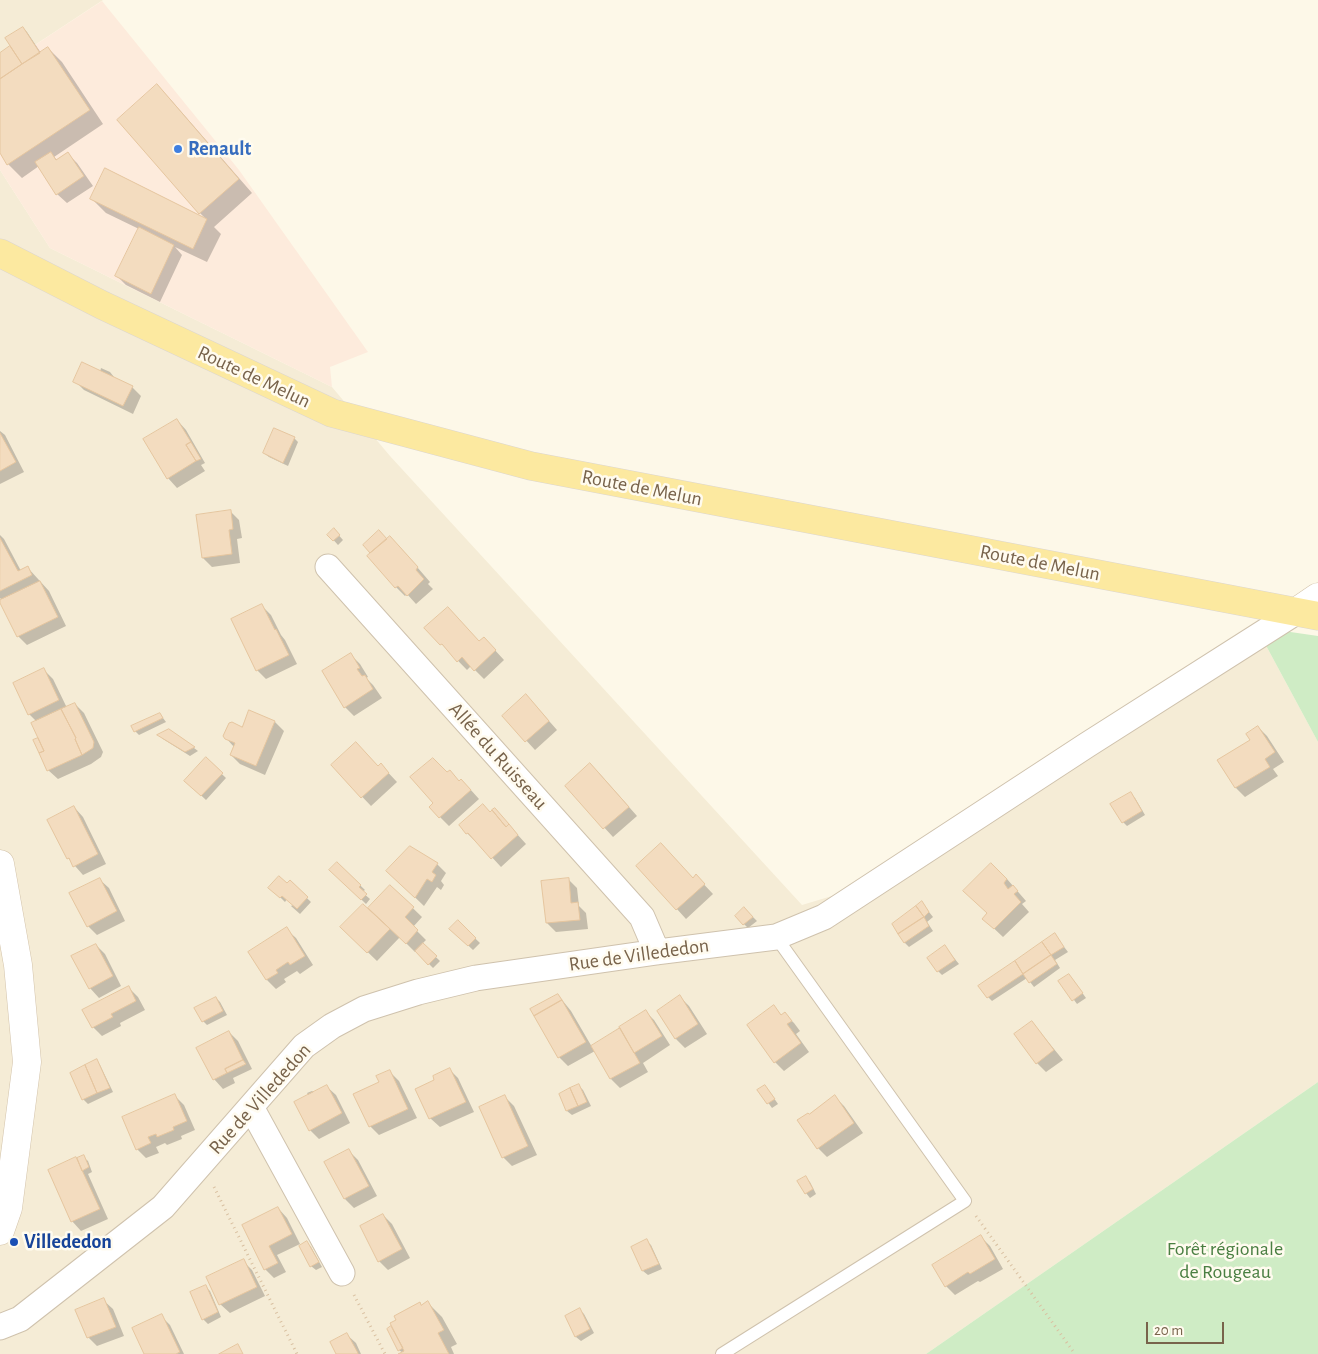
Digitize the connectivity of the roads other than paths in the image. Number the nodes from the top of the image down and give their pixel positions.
1 (0, 254) edge
2 (328, 567) dead end
3 (1311, 608) edge
4 (0, 864) edge
5 (6, 937) edge
6 (776, 937) junction
7 (657, 952) junction
8 (251, 1107) junction
9 (0, 1231) edge
10 (342, 1272) road end
11 (0, 1327) edge
12 (722, 1354) edge

1 - 3 main road, Route de Melun
2 - 7 street, Allée du Ruisseau
3 - 6 street, Rue de Villededon
4 - 5 street
5 - 9 street
6 - 7 street, Rue de Villededon
6 - 12 lane
7 - 8 street, Rue de Villededon
8 - 10 street
8 - 11 street, Rue de Villededon

